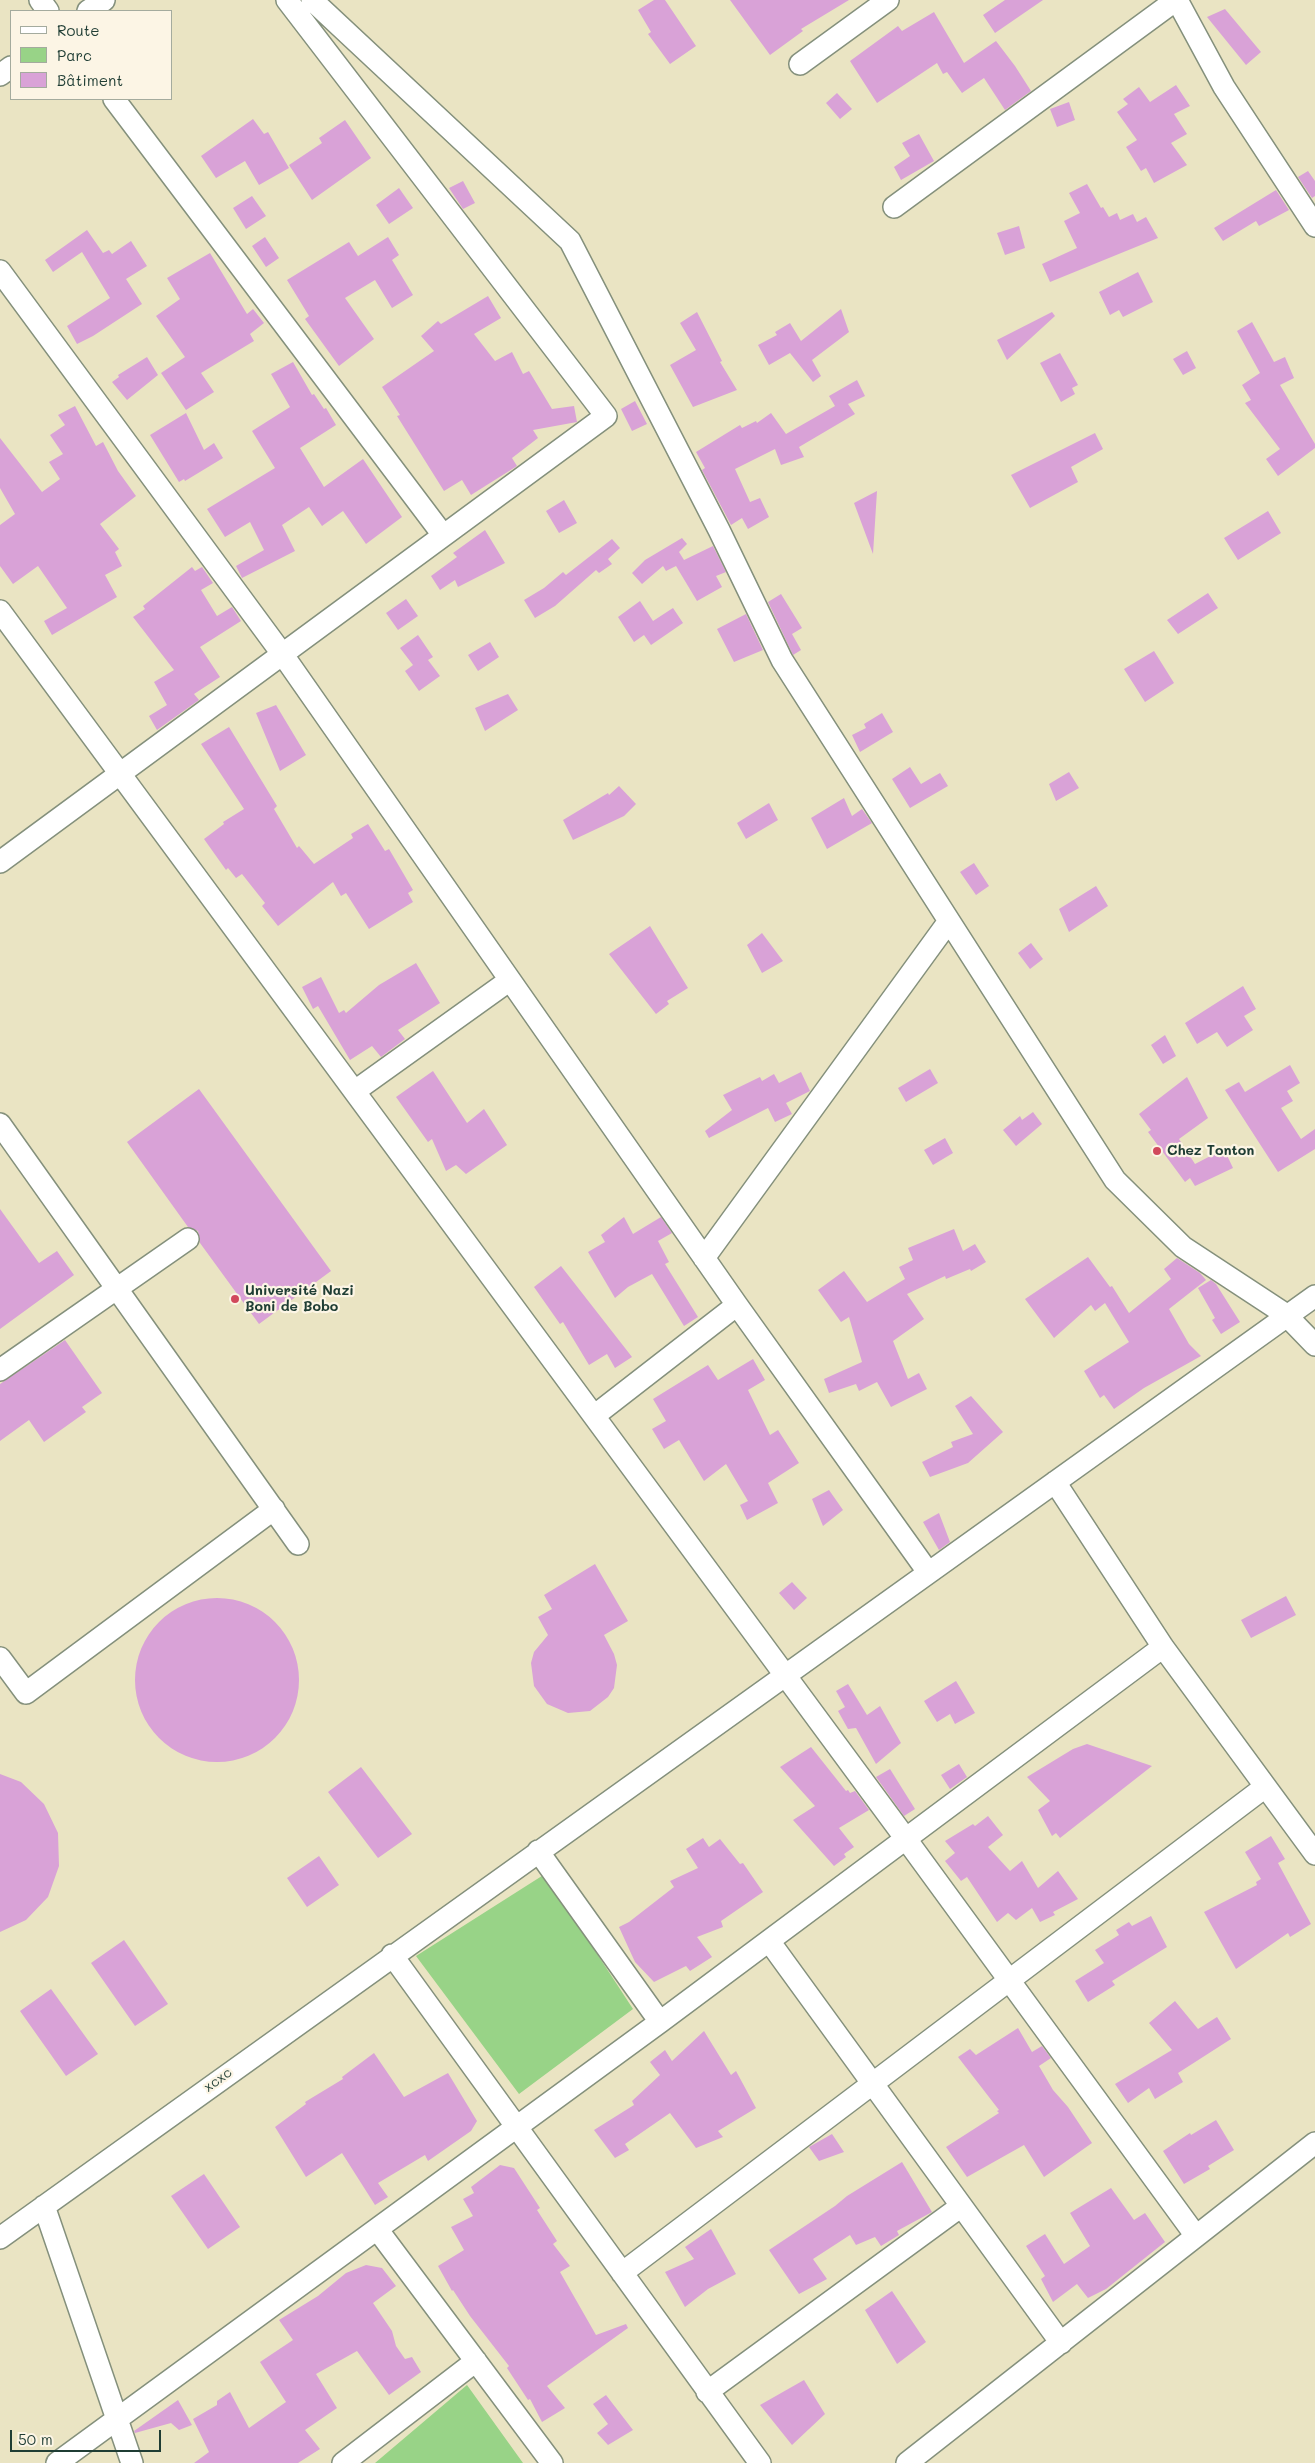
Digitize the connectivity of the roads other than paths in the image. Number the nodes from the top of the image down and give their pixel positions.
1 (104, 0) edge
2 (287, 0) edge
3 (312, 0) edge
4 (888, 0) edge
5 (1176, 0) edge
6 (89, 10) edge
7 (800, 64) dead end
8 (115, 100) edge
9 (894, 208) dead end
10 (1315, 226) edge
11 (0, 271) edge
12 (443, 534) junction
13 (0, 611) edge
14 (283, 655) junction
15 (121, 775) junction
16 (0, 862) edge
17 (949, 921) junction
18 (510, 980) junction
19 (355, 1091) junction
20 (0, 1124) edge
21 (188, 1239) dead end
22 (704, 1258) junction
23 (118, 1288) junction
24 (1315, 1296) edge
25 (737, 1305) junction
26 (1287, 1316) junction
27 (1315, 1345) edge
28 (0, 1370) edge
29 (594, 1416) junction
30 (1055, 1482) junction
31 (274, 1509) junction
32 (298, 1544) dead end
33 (928, 1572) junction
34 (1163, 1648) junction
35 (0, 1658) edge
36 (785, 1675) junction
37 (1266, 1787) junction
38 (906, 1839) junction
39 (538, 1850) junction
40 (1315, 1854) edge
41 (769, 1941) junction
42 (392, 1955) junction
43 (1009, 1980) junction
44 (660, 2022) junction
45 (872, 2085) junction
46 (517, 2127) junction
47 (1315, 2143) edge
48 (44, 2206) junction
49 (960, 2207) junction
50 (377, 2229) junction
51 (1196, 2236) junction
52 (0, 2238) edge
53 (622, 2273) junction
54 (1060, 2343) junction
55 (476, 2360) junction
56 (707, 2392) junction
57 (118, 2420) junction
58 (57, 2463) edge
59 (132, 2463) edge
60 (343, 2463) edge
61 (552, 2463) edge
62 (760, 2463) edge
63 (906, 2463) edge

1 - 6 street
2 - 12 street
3 - 17 street
4 - 7 street
5 - 9 street
5 - 10 street
8 - 12 street
11 - 14 street
12 - 14 street
13 - 15 street
14 - 15 street
14 - 18 street
15 - 16 street
15 - 19 street
17 - 22 street
17 - 26 street
18 - 19 street
18 - 22 street
19 - 29 street
20 - 23 street
21 - 23 street
22 - 25 street
23 - 28 street
23 - 31 street
24 - 26 street, xcxc
25 - 29 street
25 - 33 street
26 - 27 street
26 - 30 street, xcxc
29 - 36 street
30 - 33 street, xcxc
30 - 34 street
31 - 32 street
31 - 35 street
33 - 36 street, xcxc
34 - 37 street
34 - 38 street
36 - 38 street
36 - 39 street, xcxc
37 - 40 street
37 - 43 street
38 - 41 street
38 - 43 street
39 - 42 street, xcxc
39 - 44 street
41 - 44 street
41 - 45 street
42 - 46 street
42 - 48 street, xcxc
43 - 45 street
43 - 51 street
44 - 46 street
45 - 49 street
45 - 53 street
46 - 50 street
46 - 53 street
47 - 51 street
48 - 52 street, xcxc
48 - 57 street
49 - 54 street
49 - 56 street
50 - 55 street
50 - 57 street
51 - 54 street
53 - 56 street
54 - 63 street
55 - 60 street
55 - 61 street
56 - 62 street
57 - 58 street
57 - 59 street

